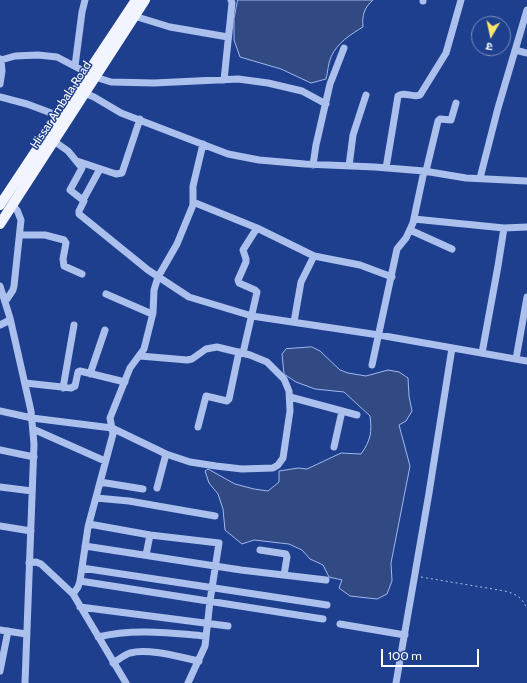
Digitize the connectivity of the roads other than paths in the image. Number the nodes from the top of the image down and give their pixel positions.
1 (86, 0) edge
2 (136, 0) edge
3 (145, 0) edge
4 (231, 0) edge
5 (461, 0) edge
6 (527, 10) edge
7 (134, 16) junction
8 (228, 37) junction
9 (344, 48) dead end
10 (515, 50) junction
11 (527, 53) edge
12 (1, 60) edge
13 (74, 66) junction
14 (91, 75) junction
15 (224, 80) junction
16 (0, 84) edge
17 (80, 92) junction
18 (366, 95) dead end
19 (0, 97) edge
20 (456, 103) dead end
21 (326, 104) junction
22 (63, 118) junction
23 (140, 119) junction
24 (50, 138) junction
25 (202, 144) junction
26 (77, 161) junction
27 (314, 165) junction
28 (349, 166) junction
29 (386, 168) junction
30 (100, 169) junction
31 (425, 171) junction
32 (480, 178) junction
33 (527, 181) edge
34 (83, 200) junction
35 (193, 202) junction
36 (0, 205) edge
37 (12, 206) junction
38 (414, 218) junction
39 (0, 224) edge
40 (527, 227) edge
41 (257, 228) junction
42 (504, 228) junction
43 (410, 230) junction
44 (20, 235) junction
45 (452, 249) dead end
46 (314, 256) junction
47 (82, 274) dead end
48 (158, 277) junction
49 (392, 277) junction
50 (0, 286) edge
51 (106, 294) dead end
52 (527, 297) edge
53 (5, 302) junction
54 (152, 314) junction
55 (252, 316) junction
56 (10, 320) junction
57 (294, 322) junction
58 (0, 325) edge
59 (74, 325) dead end
60 (105, 330) dead end
61 (379, 335) junction
62 (452, 348) junction
63 (241, 353) junction
64 (482, 353) junction
65 (140, 356) junction
66 (516, 359) junction
67 (527, 361) edge
68 (372, 365) dead end
69 (90, 374) junction
70 (124, 382) junction
71 (25, 383) junction
72 (63, 388) junction
73 (290, 397) junction
74 (0, 411) edge
75 (342, 411) junction
76 (357, 415) dead end
77 (32, 418) junction
78 (198, 427) dead end
79 (112, 428) junction
80 (33, 429) junction
81 (334, 447) dead end
82 (0, 450) edge
83 (166, 454) junction
84 (34, 457) junction
85 (105, 461) junction
86 (100, 482) junction
87 (0, 487) edge
88 (156, 488) dead end
89 (143, 489) dead end
90 (32, 491) junction
91 (96, 498) junction
92 (215, 516) dead end
93 (89, 524) junction
94 (0, 526) edge
95 (30, 532) junction
96 (150, 535) junction
97 (85, 546) junction
98 (260, 550) dead end
99 (146, 555) junction
100 (29, 563) junction
101 (215, 566) junction
102 (82, 568) junction
103 (284, 575) junction
104 (326, 580) dead end
105 (80, 581) junction
106 (212, 588) junction
107 (73, 594) junction
108 (210, 601) junction
109 (327, 605) dead end
110 (80, 607) junction
111 (323, 619) dead end
112 (208, 623) junction
113 (340, 624) dead end
114 (228, 626) dead end
115 (0, 630) edge
116 (8, 631) junction
117 (26, 634) junction
118 (405, 635) junction
119 (206, 636) junction
120 (98, 637) junction
121 (3, 644) edge
122 (199, 661) junction
123 (113, 663) junction
124 (0, 671) edge
125 (25, 683) edge
126 (126, 683) edge
127 (188, 683) edge
128 (396, 683) edge

1 - 13 street
2 - 14 main road, Hissar Ambala Road
3 - 7 main road, Hissar Ambala Road
4 - 8 street
5 - 29 street
6 - 10 street
7 - 8 street
7 - 14 main road, Hissar Ambala Road
8 - 15 street
9 - 21 street
10 - 11 street
10 - 32 street
12 - 13 street
12 - 16 street
13 - 14 street
14 - 15 street
14 - 17 main road, Hissar Ambala Road
15 - 21 street
17 - 22 main road, Hissar Ambala Road
17 - 23 street
18 - 28 street
19 - 22 street
20 - 31 street
21 - 27 street
22 - 24 main road, Hissar Ambala Road
23 - 25 street
23 - 30 street
24 - 26 street
24 - 36 main road, Hissar Ambala Road
24 - 37 main road, Hissar Ambala Road
25 - 27 street
25 - 35 street
26 - 30 street
26 - 34 street
27 - 28 street
28 - 29 street
29 - 31 street
30 - 34 street
31 - 32 street
31 - 38 street
32 - 33 street
34 - 48 street
35 - 41 street
35 - 48 street
37 - 39 main road, Hissar Ambala Road
37 - 44 street
38 - 42 street
38 - 43 street
40 - 42 street
41 - 46 street
41 - 55 street
42 - 64 street
43 - 45 street
43 - 49 street
44 - 47 street
44 - 53 street
46 - 49 street
46 - 57 street
48 - 54 street
48 - 55 street
49 - 61 street
50 - 53 street
51 - 54 street
52 - 66 street
53 - 56 street
54 - 65 street
55 - 57 street
55 - 63 street
56 - 58 street
56 - 71 street
57 - 61 street
59 - 72 street
60 - 69 street
61 - 62 street
61 - 68 street
62 - 64 street
62 - 118 street
63 - 65 street
63 - 73 street
63 - 78 street
64 - 66 street
65 - 70 street
66 - 67 street
69 - 70 street
69 - 72 street
70 - 79 street
71 - 72 street
71 - 77 street
73 - 75 street
73 - 83 street
74 - 77 street
75 - 76 street
75 - 81 street
77 - 79 street
77 - 80 street
79 - 83 street
79 - 85 street
80 - 84 street
80 - 85 street
82 - 84 street
83 - 88 street
84 - 90 street
85 - 86 street
86 - 89 street
86 - 91 street
87 - 90 street
90 - 95 street
91 - 92 street
91 - 93 street
93 - 96 street
93 - 97 street
94 - 95 street
95 - 100 street
96 - 99 street
96 - 101 street
97 - 99 street
97 - 102 street
98 - 103 street
99 - 101 street
100 - 107 street
100 - 117 street
101 - 103 street
101 - 106 street
102 - 105 street
102 - 106 street
103 - 104 street
105 - 107 street
105 - 108 street
106 - 108 street
106 - 109 street
107 - 110 street
108 - 111 street
108 - 112 street
110 - 112 street
110 - 120 street
112 - 114 street
112 - 119 street
113 - 118 street
115 - 116 street
116 - 117 street
116 - 121 street
117 - 125 street
118 - 128 street
119 - 120 street
119 - 122 street
120 - 123 street
121 - 124 street
122 - 123 street
122 - 127 street
123 - 126 street

